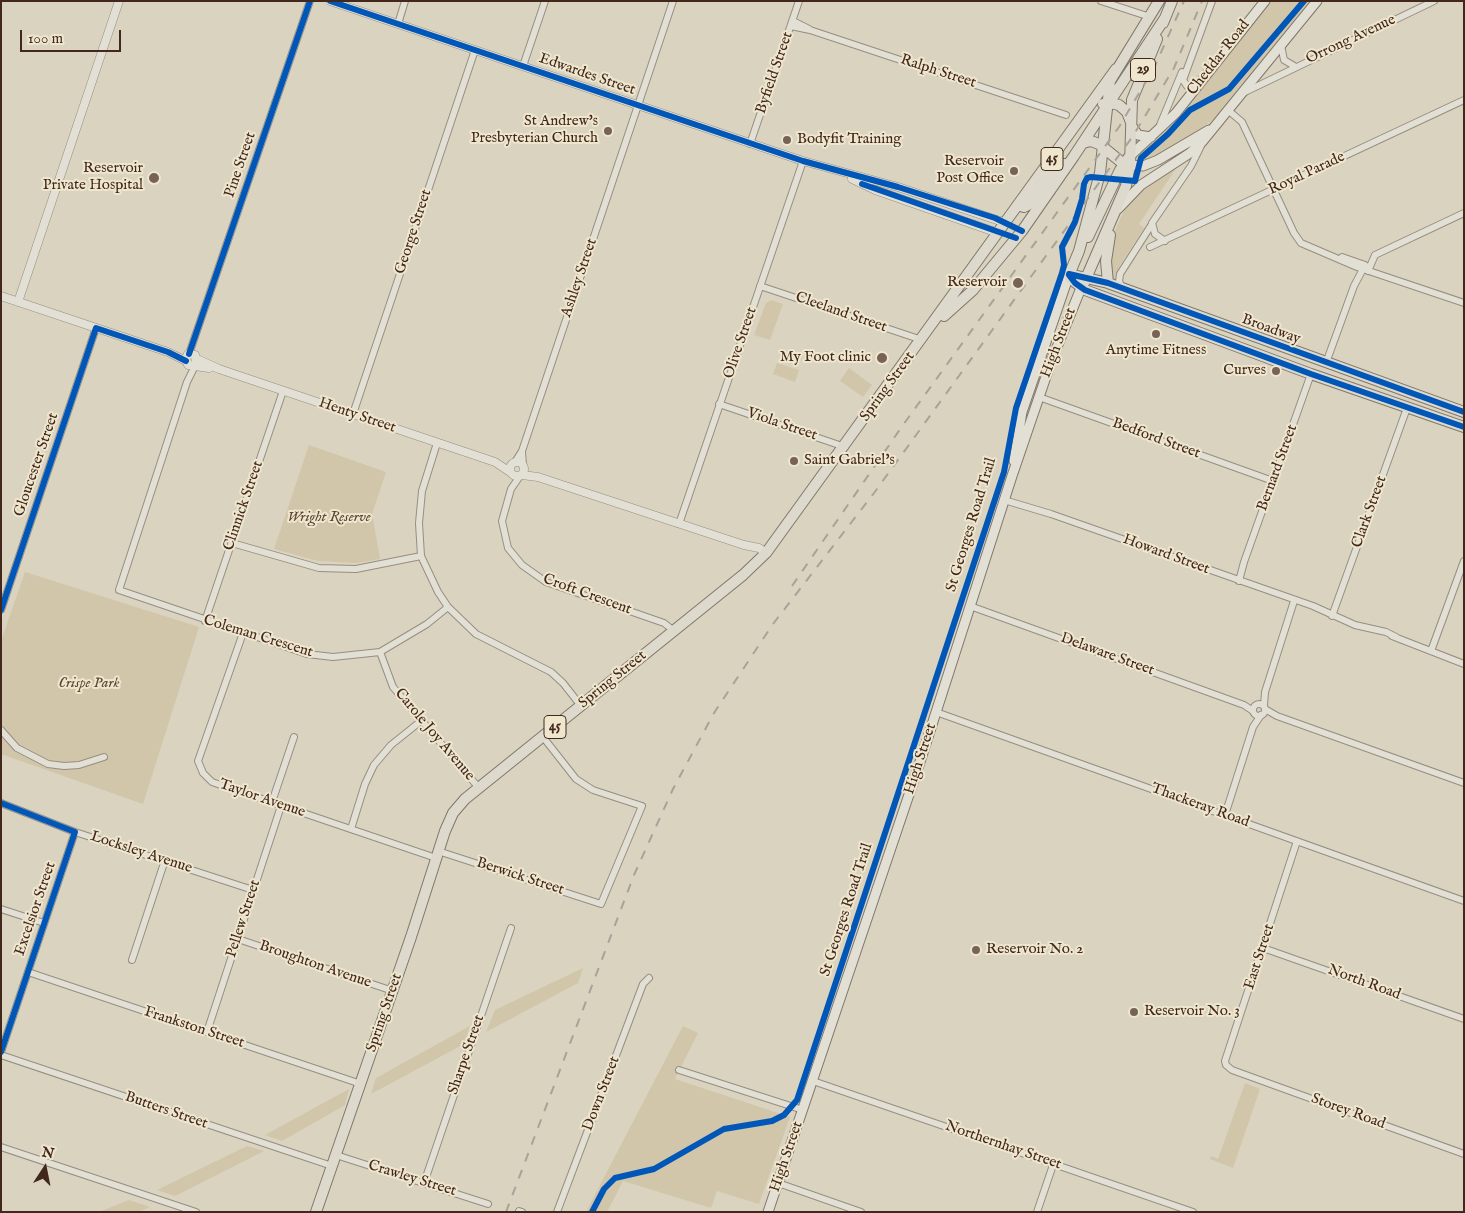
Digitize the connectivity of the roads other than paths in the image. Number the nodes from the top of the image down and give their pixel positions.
1 (118, 1) edge
2 (310, 1) edge
3 (330, 1) edge
4 (405, 1) edge
5 (545, 1) edge
6 (673, 1) edge
7 (799, 1) edge
8 (1101, 1) edge
9 (1159, 1) edge
10 (1172, 1) edge
11 (1212, 1) edge
12 (1264, 1) edge
13 (1317, 1) edge
14 (1434, 1) edge
15 (1150, 17) junction
16 (1164, 18) junction
17 (792, 23) junction
18 (398, 24) junction
19 (1281, 45) junction
20 (475, 50) junction
21 (1191, 59) junction
22 (523, 66) junction
23 (1296, 67) junction
24 (1116, 70) junction
25 (1196, 88) junction
26 (1245, 92) junction
27 (1464, 100) edge
28 (1107, 104) junction
29 (638, 105) junction
30 (1229, 111) junction
31 (1086, 113) junction
32 (1066, 115) dead end
33 (1131, 124) junction
34 (1216, 125) junction
35 (1158, 130) junction
36 (1151, 137) junction
37 (1202, 142) junction
38 (1083, 143) junction
39 (750, 144) junction
40 (1104, 147) junction
41 (1074, 156) junction
42 (802, 161) junction
43 (1128, 162) junction
44 (837, 172) junction
45 (1274, 190) junction
46 (1018, 205) junction
47 (1464, 213) edge
48 (1114, 215) junction
49 (1006, 223) junction
50 (1152, 224) junction
51 (998, 233) junction
52 (1019, 235) junction
53 (1165, 241) junction
54 (1150, 247) dead end
55 (1079, 251) junction
56 (1364, 268) junction
57 (1069, 275) junction
58 (1086, 278) junction
59 (1108, 283) junction
60 (760, 286) junction
61 (1081, 288) junction
62 (1125, 290) junction
63 (1, 296) edge
64 (960, 296) junction
65 (18, 302) junction
66 (1464, 303) edge
67 (1168, 306) junction
68 (1163, 318) junction
69 (96, 328) junction
70 (922, 340) junction
71 (192, 360) junction
72 (1321, 362) junction
73 (1316, 375) junction
74 (283, 391) junction
75 (1039, 397) junction
76 (719, 404) junction
77 (1407, 408) junction
78 (1464, 412) edge
79 (353, 414) junction
80 (1020, 421) junction
81 (1030, 425) junction
82 (1462, 426) edge
83 (437, 443) junction
84 (845, 447) junction
85 (495, 462) junction
86 (520, 468) junction
87 (511, 473) junction
88 (1012, 476) junction
89 (1273, 481) junction
90 (511, 489) junction
91 (1005, 498) junction
92 (679, 524) junction
93 (232, 543) junction
94 (421, 556) junction
95 (763, 556) junction
96 (1464, 561) edge
97 (1237, 580) junction
98 (119, 590) joint
99 (1294, 601) junction
100 (970, 606) junction
101 (448, 607) junction
102 (1, 610) edge
103 (1332, 616) junction
104 (205, 621) junction
105 (674, 631) junction
106 (242, 633) junction
107 (1431, 651) junction
108 (380, 652) junction
109 (1464, 664) edge
110 (581, 706) junction
111 (1259, 710) junction
112 (936, 712) junction
113 (420, 721) junction
114 (1, 730) edge
115 (294, 737) dead end
116 (543, 737) junction
117 (104, 757) dead end
118 (1464, 783) edge
119 (479, 788) junction
120 (272, 802) junction
121 (1, 803) edge
122 (281, 806) junction
123 (1225, 815) junction
124 (351, 829) junction
125 (75, 832) junction
126 (1297, 841) junction
127 (437, 854) junction
128 (165, 860) junction
129 (253, 890) junction
130 (1464, 901) edge
131 (1, 909) edge
132 (44, 924) junction
133 (511, 928) dead end
134 (238, 939) junction
135 (1263, 948) junction
136 (132, 960) dead end
137 (28, 972) junction
138 (648, 978) dead end
139 (393, 991) junction
140 (1464, 1019) edge
141 (207, 1032) junction
142 (1, 1053) edge
143 (679, 1070) dead end
144 (1232, 1070) joint
145 (813, 1081) junction
146 (361, 1084) junction
147 (803, 1110) junction
148 (1, 1147) edge
149 (1464, 1154) edge
150 (336, 1155) junction
151 (1053, 1165) junction
152 (332, 1166) junction
153 (424, 1183) junction
154 (778, 1183) junction
155 (488, 1204) dead end
156 (196, 1212) edge
157 (316, 1212) edge
158 (557, 1212) edge
159 (768, 1212) edge
160 (861, 1212) edge
161 (1037, 1212) edge
162 (1193, 1212) edge

1 - 65 street
2 - 71 street, Pine Street
3 - 18 street, Edwardes Street
4 - 18 street
5 - 22 street
6 - 29 street, Ashley Street
7 - 17 street, Byfield Street
8 - 15 street
9 - 15 main road, High Street / 29
10 - 16 main road, High Street / 29
11 - 21 street
12 - 25 main road, Cheddar Road
13 - 19 main road
14 - 23 street, Orrong Avenue
15 - 24 main road, High Street / 29
16 - 28 main road, Spring Street / 45
16 - 33 main road, High Street / 29
17 - 32 street, Ralph Street
17 - 39 street, Byfield Street
18 - 20 street, Edwardes Street
19 - 23 street, Orrong Avenue
19 - 26 main road
20 - 22 street, Edwardes Street
20 - 79 street, George Street
21 - 25 street
21 - 35 street
22 - 29 street, Edwardes Street
23 - 26 street, Orrong Avenue
24 - 28 main road, High Street / 29
24 - 31 main road, Spring Street / 45
25 - 35 main road, Cheddar Road
26 - 30 main road
27 - 45 street, Royal Parade
28 - 31 main road
28 - 33 main road
28 - 38 main road, Spring Street / 45
28 - 40 main road, High Street / 29
29 - 39 street, Edwardes Street
29 - 86 street, Ashley Street
30 - 34 main road
30 - 45 street
31 - 46 main road, Spring Street / 45
33 - 36 main road
33 - 43 main road, High Street / 29
34 - 37 main road
34 - 43 main road
35 - 36 main road, Cheddar Road
36 - 43 main road, Cheddar Road
37 - 48 main road
37 - 50 street
38 - 40 main road
38 - 41 main road, Spring Street / 45
39 - 42 street, Edwardes Street
40 - 43 main road
40 - 55 main road, High Street / 29
41 - 46 main road
41 - 52 main road, Spring Street / 45
42 - 44 street, Edwardes Street
42 - 60 street, Olive Street
43 - 48 main road, High Street / 29
43 - 55 main road, High Street
44 - 49 street, Edwardes Street
44 - 51 street, Edwardes Street
45 - 53 street, Royal Parade
45 - 56 street
46 - 49 main road, Spring Street / 45
47 - 56 street
48 - 58 main road, High Street / 29
48 - 59 main road
49 - 51 main road, Spring Street / 45
49 - 52 main road
50 - 53 street
50 - 62 street
51 - 52 main road
51 - 64 main road, Spring Street / 45
52 - 64 main road, Spring Street / 45
53 - 54 street, Royal Parade
55 - 57 main road, High Street / 29
56 - 66 street
56 - 72 street
57 - 58 main road, Broadway
57 - 61 main road, Broadway
57 - 80 main road, High Street / 29
58 - 59 main road, Broadway
58 - 61 main road, High Street / 29
59 - 62 main road, Broadway
60 - 70 street, Cleeland Street
60 - 76 street, Olive Street
61 - 68 main road, Broadway
61 - 75 main road, High Street / 29
62 - 67 main road, Broadway
63 - 65 street, Henty Street
64 - 70 main road, Spring Street / 45
65 - 69 street, Henty Street
67 - 68 main road
67 - 72 main road, Broadway
68 - 73 main road, Broadway
69 - 71 street, Henty Street
69 - 102 street, Gloucester Street
70 - 84 main road, Spring Street / 45
71 - 74 street, Henty Street
71 - 98 street, Pine Street
72 - 73 main road
72 - 78 main road, Broadway
73 - 77 main road, Broadway
73 - 89 street, Bernard Street
74 - 79 street, Henty Street
74 - 93 street, Clinnick Street
75 - 81 main road, High Street / 29
75 - 89 street, Bedford Street
76 - 84 street, Viola Street
76 - 92 street, Olive Street
77 - 82 main road, Broadway
77 - 103 street, Clark Street
78 - 82 main road
79 - 83 street, Henty Street
80 - 81 main road
80 - 88 main road, High Street / 29
81 - 88 main road, High Street / 29
83 - 85 street, Henty Street
83 - 94 street
84 - 95 main road, Spring Street / 45
85 - 86 street, Henty Street
85 - 87 street, Henty Street
86 - 87 street
86 - 87 street
86 - 90 street, Croft Crescent
86 - 92 street
87 - 90 street, Croft Crescent
88 - 91 main road, High Street / 29
89 - 97 street, Bernard Street
90 - 105 street, Croft Crescent
91 - 97 street, Howard Street
91 - 100 main road, High Street / 29
92 - 95 street
93 - 94 street
93 - 104 street, Clinnick Street
94 - 101 street
95 - 105 main road, Spring Street / 45
96 - 107 street
97 - 99 street, Howard Street
98 - 104 street, Coleman Crescent
99 - 103 street, Howard Street
99 - 111 street
100 - 111 street, Delaware Street
100 - 112 main road, High Street / 29
101 - 108 street, Coleman Crescent
101 - 110 street
103 - 107 street, Howard Street
104 - 106 street, Coleman Crescent
105 - 110 main road, Spring Street / 45
106 - 108 street, Coleman Crescent
106 - 120 street, Taylor Avenue
107 - 109 street, Howard Street
108 - 113 street, Carole Joy Avenue
110 - 116 main road, Spring Street / 45
111 - 118 street, Delaware Street
111 - 123 street
112 - 123 street, Thackeray Road
112 - 145 main road, High Street / 29
113 - 119 street, Carole Joy Avenue
113 - 124 street
114 - 117 street
115 - 120 street
116 - 119 main road, Spring Street / 45
116 - 127 street, Berwick Street
119 - 127 main road, Spring Street / 45
120 - 122 street, Taylor Avenue
121 - 125 street, Locksley Avenue
122 - 124 street, Taylor Avenue
122 - 129 street, Pellew Street
123 - 126 street, Thackeray Road
124 - 127 street, Taylor Avenue
125 - 128 street, Locksley Avenue
125 - 132 street, Excelsior Street
126 - 130 street, Thackeray Road
126 - 135 street, East Street
127 - 139 main road, Spring Street / 45
128 - 129 street, Locksley Avenue
128 - 136 street
129 - 134 street, Pellew Street
131 - 132 street
132 - 137 street, Excelsior Street
133 - 153 street, Sharpe Street
134 - 139 street, Broughton Avenue
134 - 141 street, Pellew Street
135 - 140 street, North Road
135 - 144 street, East Street
137 - 141 street, Frankston Street
137 - 142 street, Excelsior Street
138 - 158 street, Down Street
139 - 146 main road, Spring Street / 45
141 - 146 street, Frankston Street
142 - 152 street, Butters Street
143 - 147 street
144 - 149 street, Storey Road
145 - 147 main road, High Street / 29
145 - 151 street, Northernhay Street
146 - 150 main road, Spring Street / 45
147 - 154 main road, High Street / 29
148 - 156 street
150 - 152 main road, Spring Street / 45
150 - 153 street, Crawley Street
151 - 161 street
151 - 162 street, Northernhay Street
152 - 157 main road, Spring Street / 45
153 - 155 street, Crawley Street
154 - 159 main road, High Street / 29
154 - 160 street

